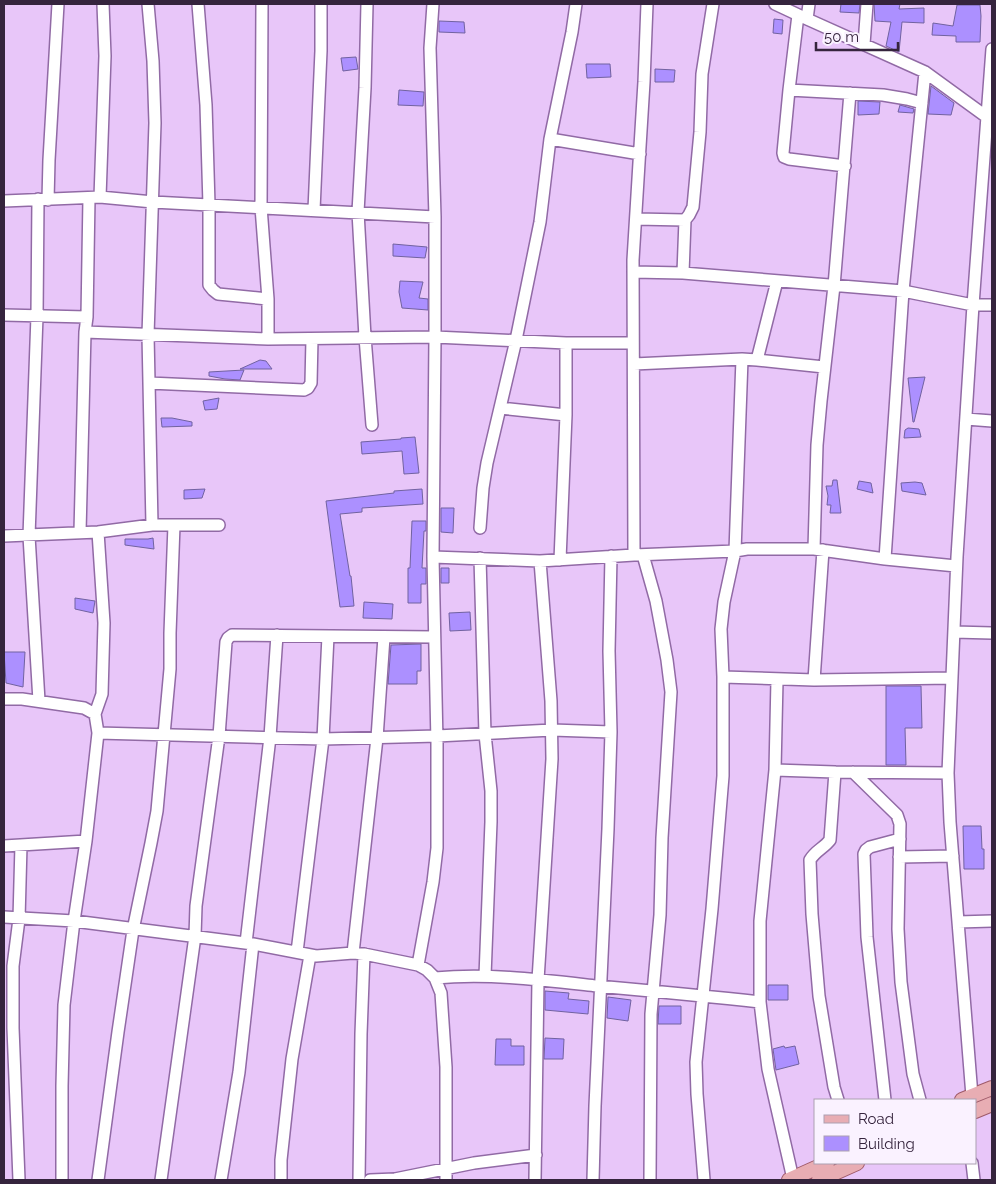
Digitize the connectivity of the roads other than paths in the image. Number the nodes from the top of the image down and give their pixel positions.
1 (58, 4) edge
2 (103, 4) edge
3 (148, 4) edge
4 (198, 4) edge
5 (262, 4) edge
6 (321, 4) edge
7 (367, 4) edge
8 (433, 4) edge
9 (576, 4) edge
10 (646, 4) edge
11 (712, 4) edge
12 (775, 4) edge
13 (809, 4) edge
14 (867, 4) edge
15 (803, 17) junction
16 (864, 44) junction
17 (992, 49) edge
18 (925, 72) junction
19 (789, 90) junction
20 (850, 93) junction
21 (922, 103) junction
22 (990, 119) edge
23 (550, 139) junction
24 (640, 154) junction
25 (845, 166) junction
26 (95, 198) junction
27 (43, 199) junction
28 (4, 201) edge
29 (153, 202) junction
30 (209, 205) junction
31 (261, 207) junction
32 (314, 210) junction
33 (358, 212) junction
34 (435, 217) junction
35 (636, 219) junction
36 (684, 220) junction
37 (633, 272) junction
38 (683, 273) junction
39 (777, 281) junction
40 (834, 286) junction
41 (903, 291) junction
42 (268, 298) junction
43 (973, 305) junction
44 (992, 305) edge
45 (4, 315) edge
46 (36, 316) junction
47 (87, 317) junction
48 (85, 332) junction
49 (148, 335) junction
50 (365, 337) junction
51 (435, 337) junction
52 (268, 339) junction
53 (312, 339) junction
54 (516, 340) junction
55 (566, 343) junction
56 (633, 343) junction
57 (742, 359) junction
58 (757, 360) junction
59 (634, 364) junction
60 (824, 367) junction
61 (149, 383) junction
62 (500, 408) junction
63 (566, 415) junction
64 (966, 419) junction
65 (992, 421) edge
66 (372, 425) dead end
67 (152, 525) junction
68 (174, 525) junction
69 (219, 525) dead end
70 (480, 528) dead end
71 (80, 532) junction
72 (98, 532) junction
73 (4, 536) edge
74 (28, 536) junction
75 (819, 549) junction
76 (735, 551) junction
77 (639, 555) junction
78 (611, 556) junction
79 (432, 557) junction
80 (480, 558) junction
81 (885, 559) junction
82 (560, 560) junction
83 (540, 561) junction
84 (956, 566) junction
85 (954, 632) junction
86 (992, 633) edge
87 (277, 635) junction
88 (328, 636) junction
89 (384, 637) junction
90 (434, 637) junction
91 (723, 677) junction
92 (952, 678) junction
93 (778, 680) junction
94 (814, 680) junction
95 (4, 699) edge
96 (39, 701) junction
97 (95, 714) junction
98 (552, 730) junction
99 (611, 732) junction
100 (98, 733) junction
101 (163, 734) junction
102 (486, 734) junction
103 (219, 736) junction
104 (437, 736) junction
105 (270, 737) junction
106 (377, 738) junction
107 (323, 739) junction
108 (775, 770) junction
109 (835, 772) junction
110 (853, 772) junction
111 (948, 773) junction
112 (900, 839) junction
113 (86, 841) junction
114 (21, 845) junction
115 (4, 846) edge
116 (953, 856) junction
117 (899, 857) junction
118 (4, 917) edge
119 (19, 919) junction
120 (74, 922) junction
121 (958, 922) junction
122 (992, 922) edge
123 (133, 930) junction
124 (195, 936) junction
125 (249, 944) junction
126 (296, 952) junction
127 (310, 954) junction
128 (358, 954) junction
129 (418, 965) junction
130 (485, 976) junction
131 (435, 978) junction
132 (538, 980) junction
133 (601, 986) junction
134 (652, 992) junction
135 (702, 996) junction
136 (760, 1002) junction
137 (992, 1088) edge
138 (967, 1098) edge
139 (838, 1099) edge
140 (885, 1099) edge
141 (920, 1099) edge
142 (992, 1104) edge
143 (976, 1111) edge
144 (536, 1155) junction
145 (854, 1164) edge
146 (972, 1164) edge
147 (446, 1174) edge
148 (822, 1174) edge
149 (19, 1180) edge
150 (62, 1180) edge
151 (98, 1180) edge
152 (161, 1180) edge
153 (220, 1180) edge
154 (281, 1180) edge
155 (359, 1180) edge
156 (370, 1180) edge
157 (535, 1180) edge
158 (593, 1180) edge
159 (650, 1180) edge
160 (704, 1180) edge
161 (791, 1180) edge
162 (974, 1180) edge

1 - 27 street
2 - 26 street
3 - 29 street
4 - 30 street
5 - 31 street
6 - 32 street
7 - 33 street
8 - 34 street
9 - 23 street
10 - 24 street
11 - 36 street
12 - 15 street
13 - 15 street
14 - 16 street
15 - 16 street
15 - 19 street
16 - 18 street
17 - 22 street
18 - 21 street
18 - 22 street
19 - 20 street
19 - 25 street
20 - 21 street
20 - 25 street
21 - 41 street
22 - 43 street
23 - 24 street
23 - 54 street
24 - 35 street
25 - 40 street
26 - 27 street
26 - 29 street
26 - 47 street
27 - 28 street
27 - 46 street
29 - 30 street
29 - 49 street
30 - 31 street
30 - 42 street
31 - 32 street
31 - 42 street
32 - 33 street
33 - 34 street
33 - 50 street
34 - 51 street
35 - 36 street
35 - 37 street
36 - 38 street
37 - 38 street
37 - 56 street
38 - 39 street
39 - 40 street
39 - 58 street
40 - 41 street
40 - 60 street
41 - 43 street
41 - 81 street
42 - 52 street
43 - 44 street
43 - 64 street
45 - 46 street
46 - 47 street
46 - 74 street
47 - 48 street
48 - 49 street
48 - 71 street
49 - 52 street
49 - 61 street
50 - 51 street
50 - 53 street
50 - 66 street
51 - 54 street
51 - 79 street
52 - 53 street
53 - 61 street
54 - 55 street
54 - 62 street
55 - 56 street
55 - 63 street
56 - 59 street
57 - 58 street
57 - 59 street
57 - 76 street
58 - 60 street
59 - 77 street
60 - 75 street
61 - 67 street
62 - 63 street
62 - 70 street
63 - 82 street
64 - 65 street
64 - 84 street
67 - 68 street
67 - 72 street
68 - 69 street
68 - 101 street
71 - 72 street
71 - 74 street
72 - 97 street
73 - 74 street
74 - 96 street
75 - 76 street
75 - 81 street
75 - 94 street
76 - 77 street
76 - 91 street
77 - 78 street
77 - 134 street
78 - 82 street
78 - 99 street
79 - 80 street
79 - 90 street
80 - 83 street
80 - 102 street
81 - 84 street
82 - 83 street
83 - 98 street
84 - 85 street
85 - 86 street
85 - 92 street
87 - 88 street
87 - 103 street
87 - 105 street
88 - 89 street
88 - 107 street
89 - 90 street
89 - 106 street
90 - 104 street
91 - 93 street
91 - 135 street
92 - 94 street
92 - 111 street
93 - 94 street
93 - 108 street
95 - 96 street
96 - 97 street
97 - 100 street
98 - 99 street
98 - 102 street
98 - 132 street
99 - 133 street
100 - 101 street
100 - 113 street
101 - 103 street
101 - 123 street
102 - 104 street
102 - 130 street
103 - 105 street
103 - 124 street
104 - 106 street
104 - 129 street
105 - 107 street
105 - 125 street
106 - 107 street
106 - 128 street
107 - 126 street
108 - 109 street
108 - 136 street
109 - 110 street
109 - 139 street
110 - 111 street
110 - 112 street
111 - 116 street
112 - 117 street
112 - 140 street
113 - 114 street
113 - 120 street
114 - 115 street
114 - 119 street
116 - 117 street
116 - 121 street
117 - 141 street
118 - 119 street
119 - 120 street
119 - 149 street
120 - 123 street
120 - 150 street
121 - 122 street
121 - 138 street
123 - 124 street
123 - 151 street
124 - 125 street
124 - 152 street
125 - 126 street
125 - 153 street
126 - 127 street
127 - 128 street
127 - 154 street
128 - 129 street
128 - 155 street
129 - 131 street
130 - 131 street
130 - 132 street
131 - 147 street
132 - 133 street
132 - 144 street
133 - 134 street
133 - 158 street
134 - 135 street
134 - 159 street
135 - 136 street
135 - 160 street
136 - 161 street
137 - 138 main road
142 - 143 main road
144 - 147 street
144 - 157 street
145 - 148 main road
146 - 162 street
147 - 156 street
148 - 161 main road

